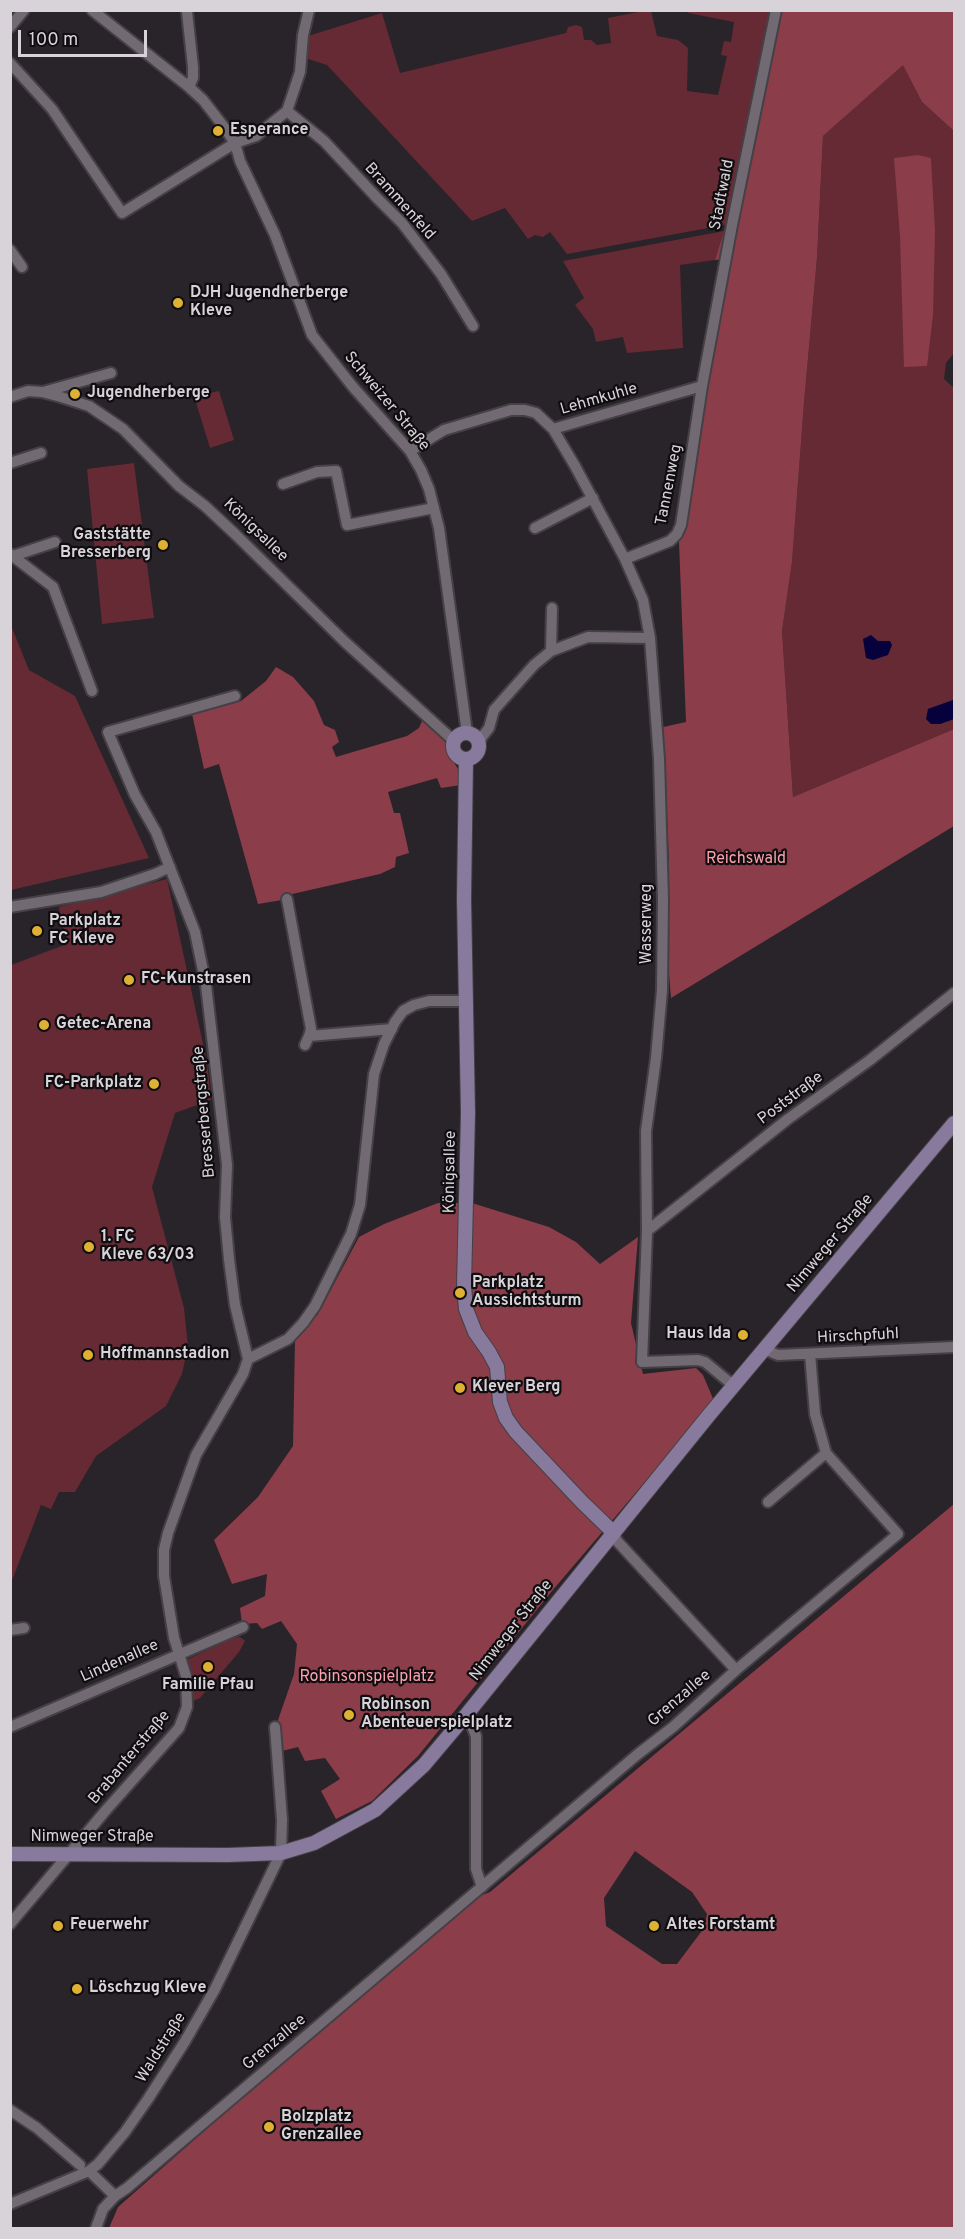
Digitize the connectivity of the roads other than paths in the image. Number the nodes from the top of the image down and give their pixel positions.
1 (24, 10) edge
2 (92, 10) edge
3 (309, 10) edge
4 (777, 10) edge
5 (187, 12) edge
6 (10, 27) edge
7 (10, 63) edge
8 (189, 87) junction
9 (287, 111) junction
10 (235, 143) junction
11 (10, 250) edge
12 (22, 267) dead end
13 (473, 327) dead end
14 (111, 373) dead end
15 (702, 386) junction
16 (42, 392) junction
17 (10, 397) edge
18 (553, 429) junction
19 (410, 451) junction
20 (41, 453) dead end
21 (10, 463) edge
22 (283, 484) dead end
23 (592, 498) junction
24 (434, 508) junction
25 (535, 528) dead end
26 (55, 542) dead end
27 (12, 555) edge
28 (625, 559) junction
29 (552, 608) dead end
30 (650, 638) junction
31 (551, 651) junction
32 (92, 691) dead end
33 (234, 696) dead end
34 (467, 733) junction
35 (453, 740) junction
36 (478, 742) junction
37 (466, 759) junction
38 (170, 867) junction
39 (287, 899) dead end
40 (10, 907) edge
41 (954, 993) edge
42 (466, 1001) junction
43 (392, 1029) junction
44 (954, 1123) edge
45 (647, 1231) junction
46 (954, 1347) edge
47 (764, 1349) junction
48 (810, 1354) junction
49 (248, 1359) junction
50 (734, 1386) junction
51 (826, 1454) junction
52 (768, 1502) dead end
53 (613, 1532) junction
54 (24, 1628) dead end
55 (243, 1628) dead end
56 (10, 1630) edge
57 (178, 1654) junction
58 (736, 1670) junction
59 (468, 1714) junction
60 (10, 1727) edge
61 (275, 1727) dead end
62 (70, 1853) junction
63 (281, 1853) junction
64 (10, 1854) edge
65 (482, 1887) junction
66 (10, 1924) edge
67 (10, 2110) edge
68 (84, 2168) junction
69 (115, 2196) junction
70 (10, 2204) edge
71 (96, 2229) edge

1 - 6 street
2 - 8 street, Schweizer Straße
3 - 9 street
4 - 15 street, Stadtwald
5 - 8 street
7 - 10 street
8 - 10 street, Schweizer Straße
9 - 10 street
9 - 13 street, Brammenfeld
10 - 19 street, Schweizer Straße
11 - 12 street
14 - 16 street
15 - 18 street, Lehmkuhle
15 - 28 street, Tannenweg
16 - 17 street, Königsallee
16 - 35 street, Königsallee
18 - 19 street, Lehmkuhle
18 - 23 street, Wasserweg
19 - 24 street, Schweizer Straße
20 - 21 street
22 - 24 street
23 - 25 street
23 - 28 street, Wasserweg
24 - 34 street, Schweizer Straße
26 - 27 street
27 - 32 street
28 - 30 street, Wasserweg
29 - 31 street
30 - 31 street
30 - 45 street, Wasserweg
31 - 36 street
33 - 38 street, Bresserbergstraße
34 - 35 main road
34 - 36 main road
35 - 37 main road, Königsallee
36 - 37 main road
37 - 42 main road, Königsallee
38 - 40 street
38 - 49 street, Bresserbergstraße
39 - 43 street
41 - 45 street, Poststraße
42 - 43 street
42 - 53 main road, Königsallee
43 - 49 street
44 - 47 main road, Nimweger Straße
45 - 50 street, Wasserweg
46 - 48 street, Hirschpfuhl
47 - 48 street, Hirschpfuhl
47 - 50 main road, Nimweger Straße
48 - 51 street
49 - 57 street
50 - 53 main road, Nimweger Straße
51 - 52 street
51 - 58 street, Grenzallee
53 - 58 street
53 - 59 main road, Nimweger Straße
54 - 56 street
55 - 57 street, Lindenallee
57 - 60 street, Lindenallee
57 - 62 street, Brabanterstraße
58 - 65 street, Grenzallee
59 - 63 main road, Nimweger Straße
59 - 65 street
61 - 63 street
62 - 63 main road, Nimweger Straße
62 - 64 main road, Nimweger Straße
62 - 66 street, Brabanterstraße
63 - 68 street, Waldstraße
65 - 69 street, Grenzallee
67 - 68 street
68 - 69 street
68 - 70 street, Waldstraße
69 - 71 street, Grenzallee

